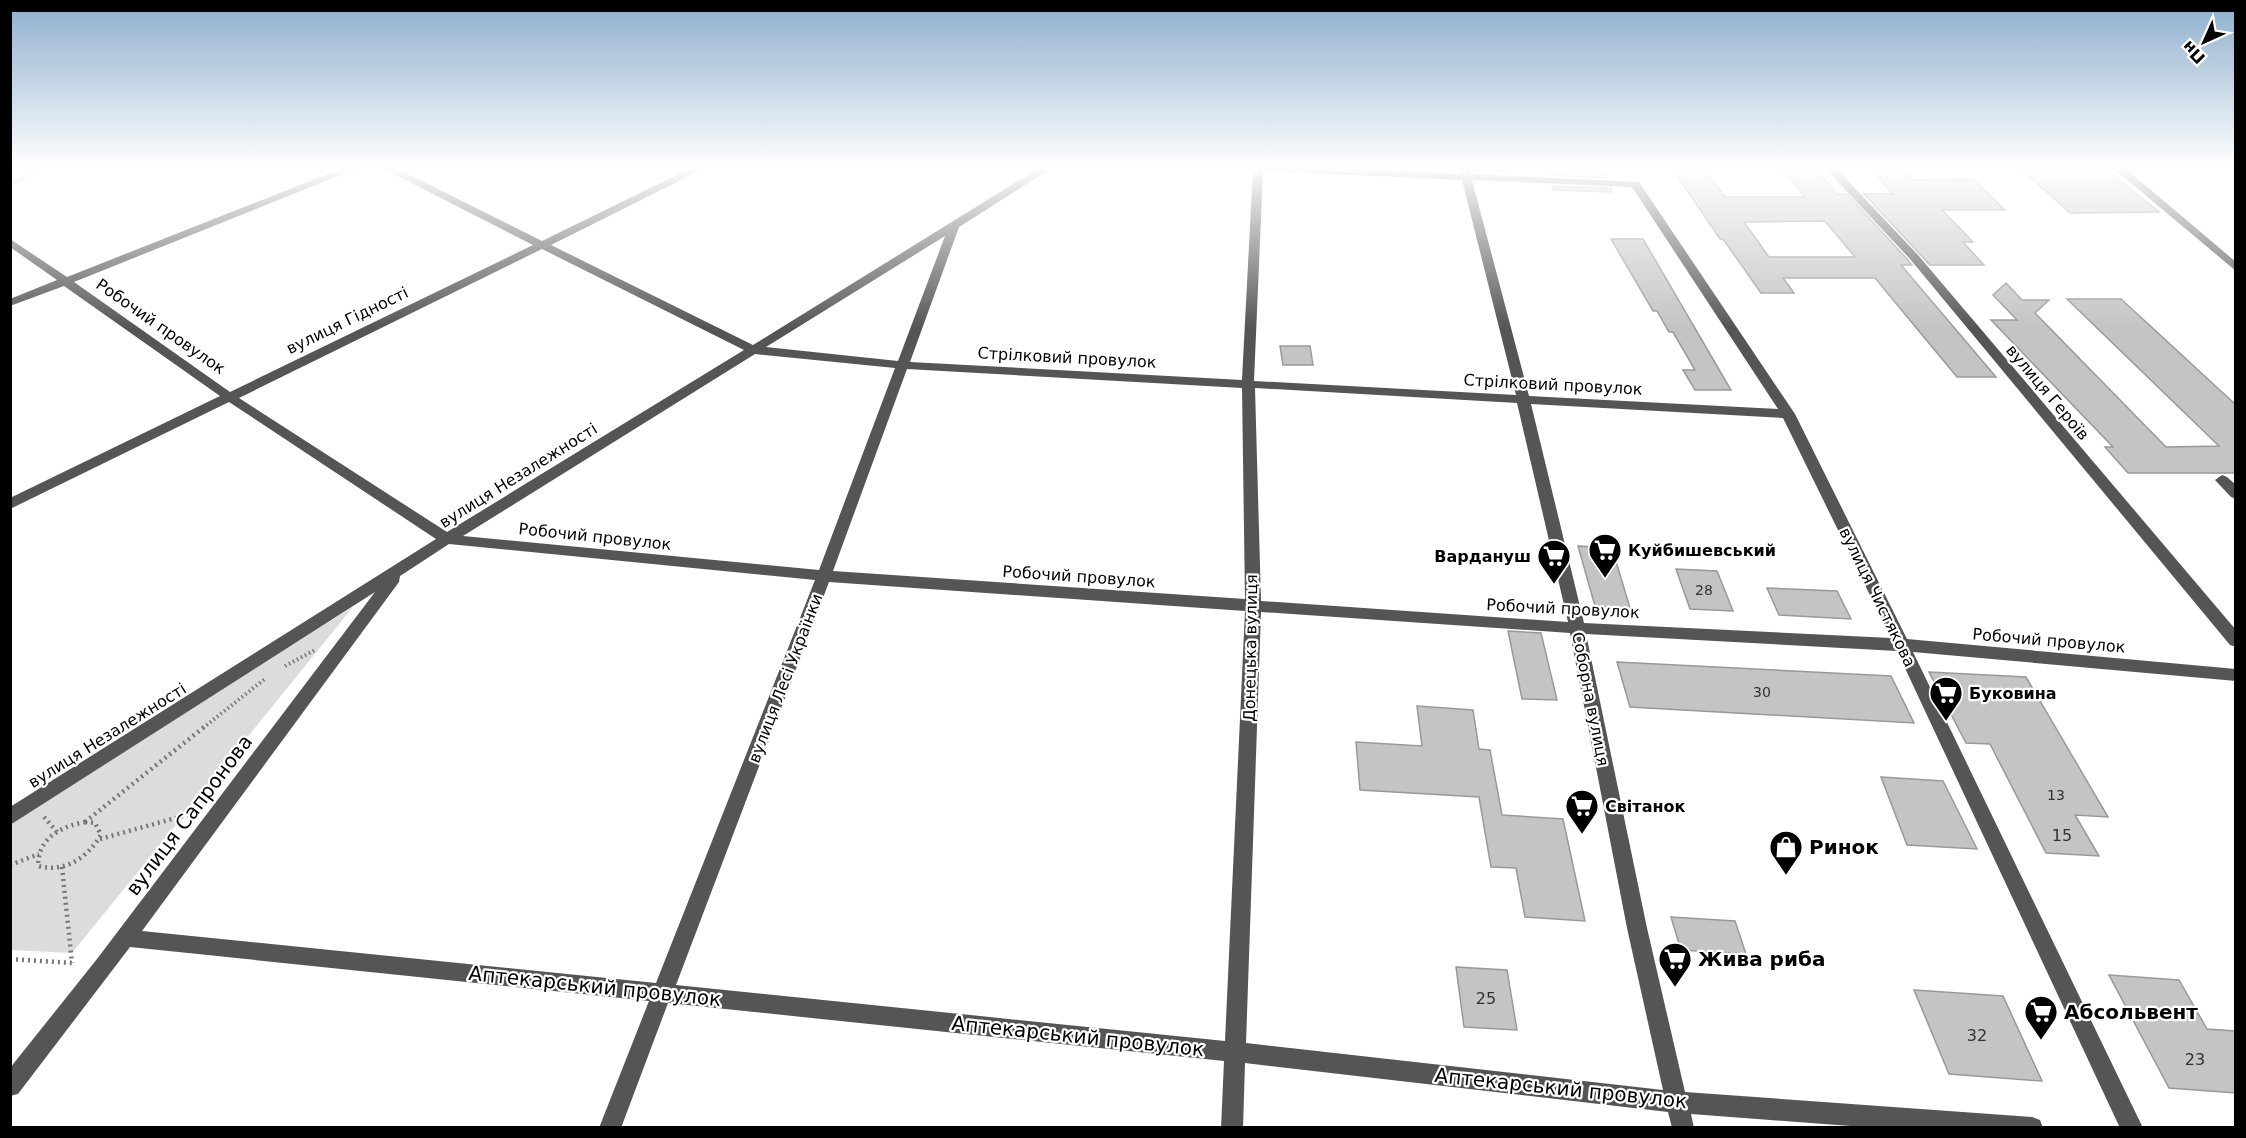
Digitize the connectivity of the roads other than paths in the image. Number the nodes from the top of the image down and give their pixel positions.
1 (218, 221) edge
2 (495, 221) edge
3 (589, 221) edge
4 (962, 221) edge
5 (1256, 221) edge
6 (1478, 221) edge
7 (1660, 221) edge
8 (1880, 221) edge
9 (2180, 221) edge
10 (954, 226) junction
11 (10, 242) edge
12 (541, 244) junction
13 (2235, 268) edge
14 (66, 281) junction
15 (10, 303) edge
16 (754, 350) junction
17 (903, 365) junction
18 (1248, 383) junction
19 (228, 396) junction
20 (1523, 399) junction
21 (1788, 414) junction
22 (2222, 480) dead end
23 (2235, 494) edge
24 (10, 504) edge
25 (447, 539) junction
26 (400, 569) junction
27 (824, 576) junction
28 (1253, 607) junction
29 (1577, 628) junction
30 (2235, 640) edge
31 (1902, 645) junction
32 (2235, 675) edge
33 (10, 817) edge
34 (125, 938) junction
35 (663, 993) junction
36 (1236, 1052) junction
37 (10, 1086) edge
38 (1677, 1101) junction
39 (610, 1128) edge
40 (1232, 1128) edge
41 (1683, 1128) edge
42 (2032, 1128) edge
43 (2132, 1128) edge

1 - 14 street
2 - 12 street, Стрілковий провулок
3 - 12 street, вулиця Гідності
4 - 10 street, вулиця Незалежності
5 - 18 street, Донецька вулиця
6 - 20 street, Соборна вулиця
7 - 21 street, вулиця Чистякова
8 - 30 street, вулиця Героїв
9 - 13 street
10 - 16 street, вулиця Незалежності
10 - 17 street, вулиця Лесі Українки
11 - 14 street, Робочий провулок
12 - 16 street, Стрілковий провулок
12 - 19 street, вулиця Гідності
14 - 15 street
14 - 19 street, Робочий провулок
16 - 17 street, Стрілковий провулок
16 - 25 street, вулиця Незалежності
17 - 18 street, Стрілковий провулок
17 - 27 street, вулиця Лесі Українки
18 - 20 street, Стрілковий провулок
18 - 28 street, Донецька вулиця
19 - 24 street, вулиця Гідності
19 - 25 street, Робочий провулок
20 - 21 street, Стрілковий провулок
20 - 29 street, Соборна вулиця
21 - 31 street, вулиця Чистякова
22 - 23 street
25 - 26 street, вулиця Незалежності
25 - 27 street, Робочий провулок
26 - 33 street, вулиця Незалежності
26 - 34 street, вулиця Сапронова
27 - 28 street, Робочий провулок
27 - 35 street, вулиця Лесі Українки
28 - 29 street, Робочий провулок
28 - 36 street, Донецька вулиця
29 - 31 street, Робочий провулок
29 - 38 street, Соборна вулиця
31 - 32 street, Робочий провулок
31 - 43 street, вулиця Чистякова
34 - 35 street, Аптекарський провулок
34 - 37 street, вулиця Сапронова
35 - 36 street, Аптекарський провулок
35 - 39 street, вулиця Лесі Українки
36 - 38 street, Аптекарський провулок
36 - 40 street, Донецька вулиця
38 - 41 street, Соборна вулиця
38 - 42 street, Аптекарський провулок

